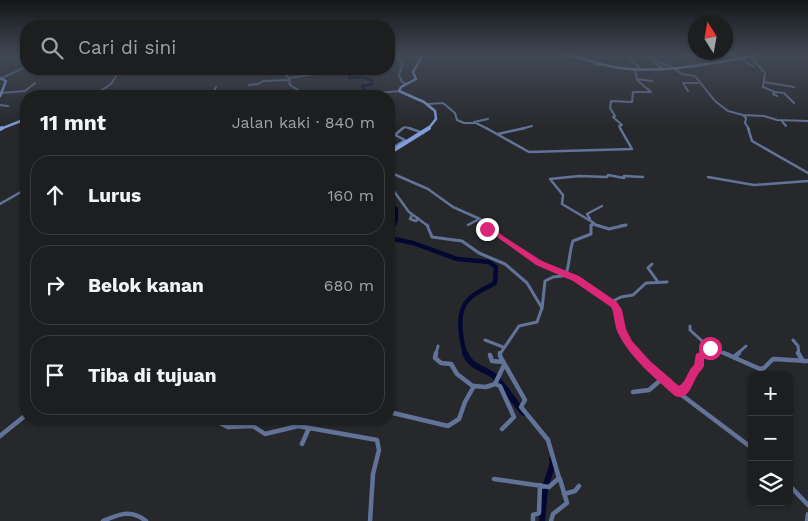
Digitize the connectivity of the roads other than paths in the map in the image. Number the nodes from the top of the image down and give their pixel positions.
1 (3, 79) edge
2 (114, 79) edge
3 (285, 79) edge
4 (289, 79) edge
5 (401, 79) edge
6 (415, 79) edge
7 (638, 79) edge
8 (644, 79) edge
9 (696, 79) edge
10 (652, 81) dead end
11 (764, 82) joint
12 (35, 83) dead end
13 (408, 84) junction
14 (699, 84) junction
15 (249, 85) dead end
16 (216, 87) dead end
17 (794, 87) dead end
18 (26, 90) edge
19 (102, 90) edge
20 (215, 90) edge
21 (298, 90) edge
22 (395, 91) edge
23 (399, 91) junction
24 (688, 91) dead end
25 (20, 92) edge
26 (775, 92) junction
27 (1, 95) edge
28 (776, 96) dead end
29 (794, 103) dead end
30 (428, 104) junction
31 (0, 105) edge
32 (8, 106) dead end
33 (743, 114) junction
34 (488, 119) dead end
35 (781, 120) junction
36 (20, 121) edge
37 (808, 121) edge
38 (474, 122) junction
39 (532, 126) dead end
40 (786, 126) dead end
41 (0, 129) edge
42 (421, 132) junction
43 (498, 134) junction
44 (395, 135) edge
45 (395, 135) edge
46 (395, 148) edge
47 (395, 148) edge
48 (808, 173) edge
49 (395, 175) edge
50 (643, 177) dead end
51 (708, 177) dead end
52 (808, 181) edge
53 (20, 192) edge
54 (395, 194) edge
55 (0, 204) edge
56 (602, 206) dead end
57 (590, 219) junction
58 (481, 220) junction
59 (592, 224) junction
60 (468, 225) dead end
61 (626, 225) dead end
62 (487, 234) dead end
63 (652, 264) dead end
64 (568, 275) junction
65 (667, 282) dead end
66 (659, 283) junction
67 (611, 302) junction
68 (542, 309) junction
69 (690, 326) dead end
70 (485, 340) dead end
71 (793, 340) dead end
72 (438, 346) dead end
73 (746, 346) dead end
74 (502, 347) junction
75 (711, 353) junction
76 (490, 355) dead end
77 (734, 356) junction
78 (806, 361) edge
79 (503, 363) junction
80 (662, 379) junction
81 (495, 383) junction
82 (474, 387) junction
83 (633, 392) dead end
84 (679, 393) junction
85 (395, 413) edge
86 (20, 420) edge
87 (224, 425) edge
88 (298, 426) joint
89 (309, 428) junction
90 (502, 429) dead end
91 (0, 436) edge
92 (302, 444) dead end
93 (748, 445) edge
94 (559, 478) junction
95 (494, 479) dead end
96 (541, 485) junction
97 (579, 486) dead end
98 (793, 489) edge
99 (564, 494) junction
100 (808, 505) edge
101 (808, 514) edge
102 (103, 521) edge
103 (146, 521) edge
104 (370, 521) edge
105 (533, 521) edge
106 (551, 521) edge
107 (807, 521) edge

1 - 27 main road
2 - 19 street
3 - 15 street
4 - 21 street
5 - 13 street
6 - 13 main road
7 - 43 street
8 - 10 street
9 - 14 street
11 - 17 street
11 - 26 street
12 - 18 street
13 - 23 main road
14 - 24 street
14 - 33 street
16 - 20 street
22 - 23 street
23 - 30 main road
25 - 27 street
26 - 28 street
26 - 29 street
30 - 38 street
30 - 42 main road
31 - 32 street
33 - 35 street
33 - 48 street
34 - 38 street
35 - 37 street
35 - 40 street
36 - 41 main road
38 - 43 street
39 - 43 street
42 - 44 street
42 - 46 main road
45 - 47 street
49 - 58 street
50 - 57 street
51 - 52 street
53 - 55 street
54 - 68 street
56 - 57 street
57 - 59 street
58 - 60 street
58 - 62 street
58 - 64 street
59 - 61 street
59 - 64 street
63 - 66 street
64 - 67 street
64 - 68 street
65 - 66 street
66 - 67 street
67 - 80 street
68 - 74 street
69 - 75 street
70 - 74 street
71 - 78 street
72 - 82 street
73 - 77 street
74 - 79 street
75 - 77 street
75 - 84 street
76 - 79 street
77 - 78 street
79 - 81 street
79 - 94 street
80 - 83 street
80 - 84 street
81 - 82 street
81 - 90 street
82 - 85 street
84 - 93 street
86 - 91 street
87 - 88 street
88 - 89 street
89 - 92 street
89 - 104 street
94 - 96 street
94 - 99 street
95 - 96 street
96 - 105 street
97 - 99 street
98 - 100 street
99 - 106 street
101 - 107 street
102 - 103 street

